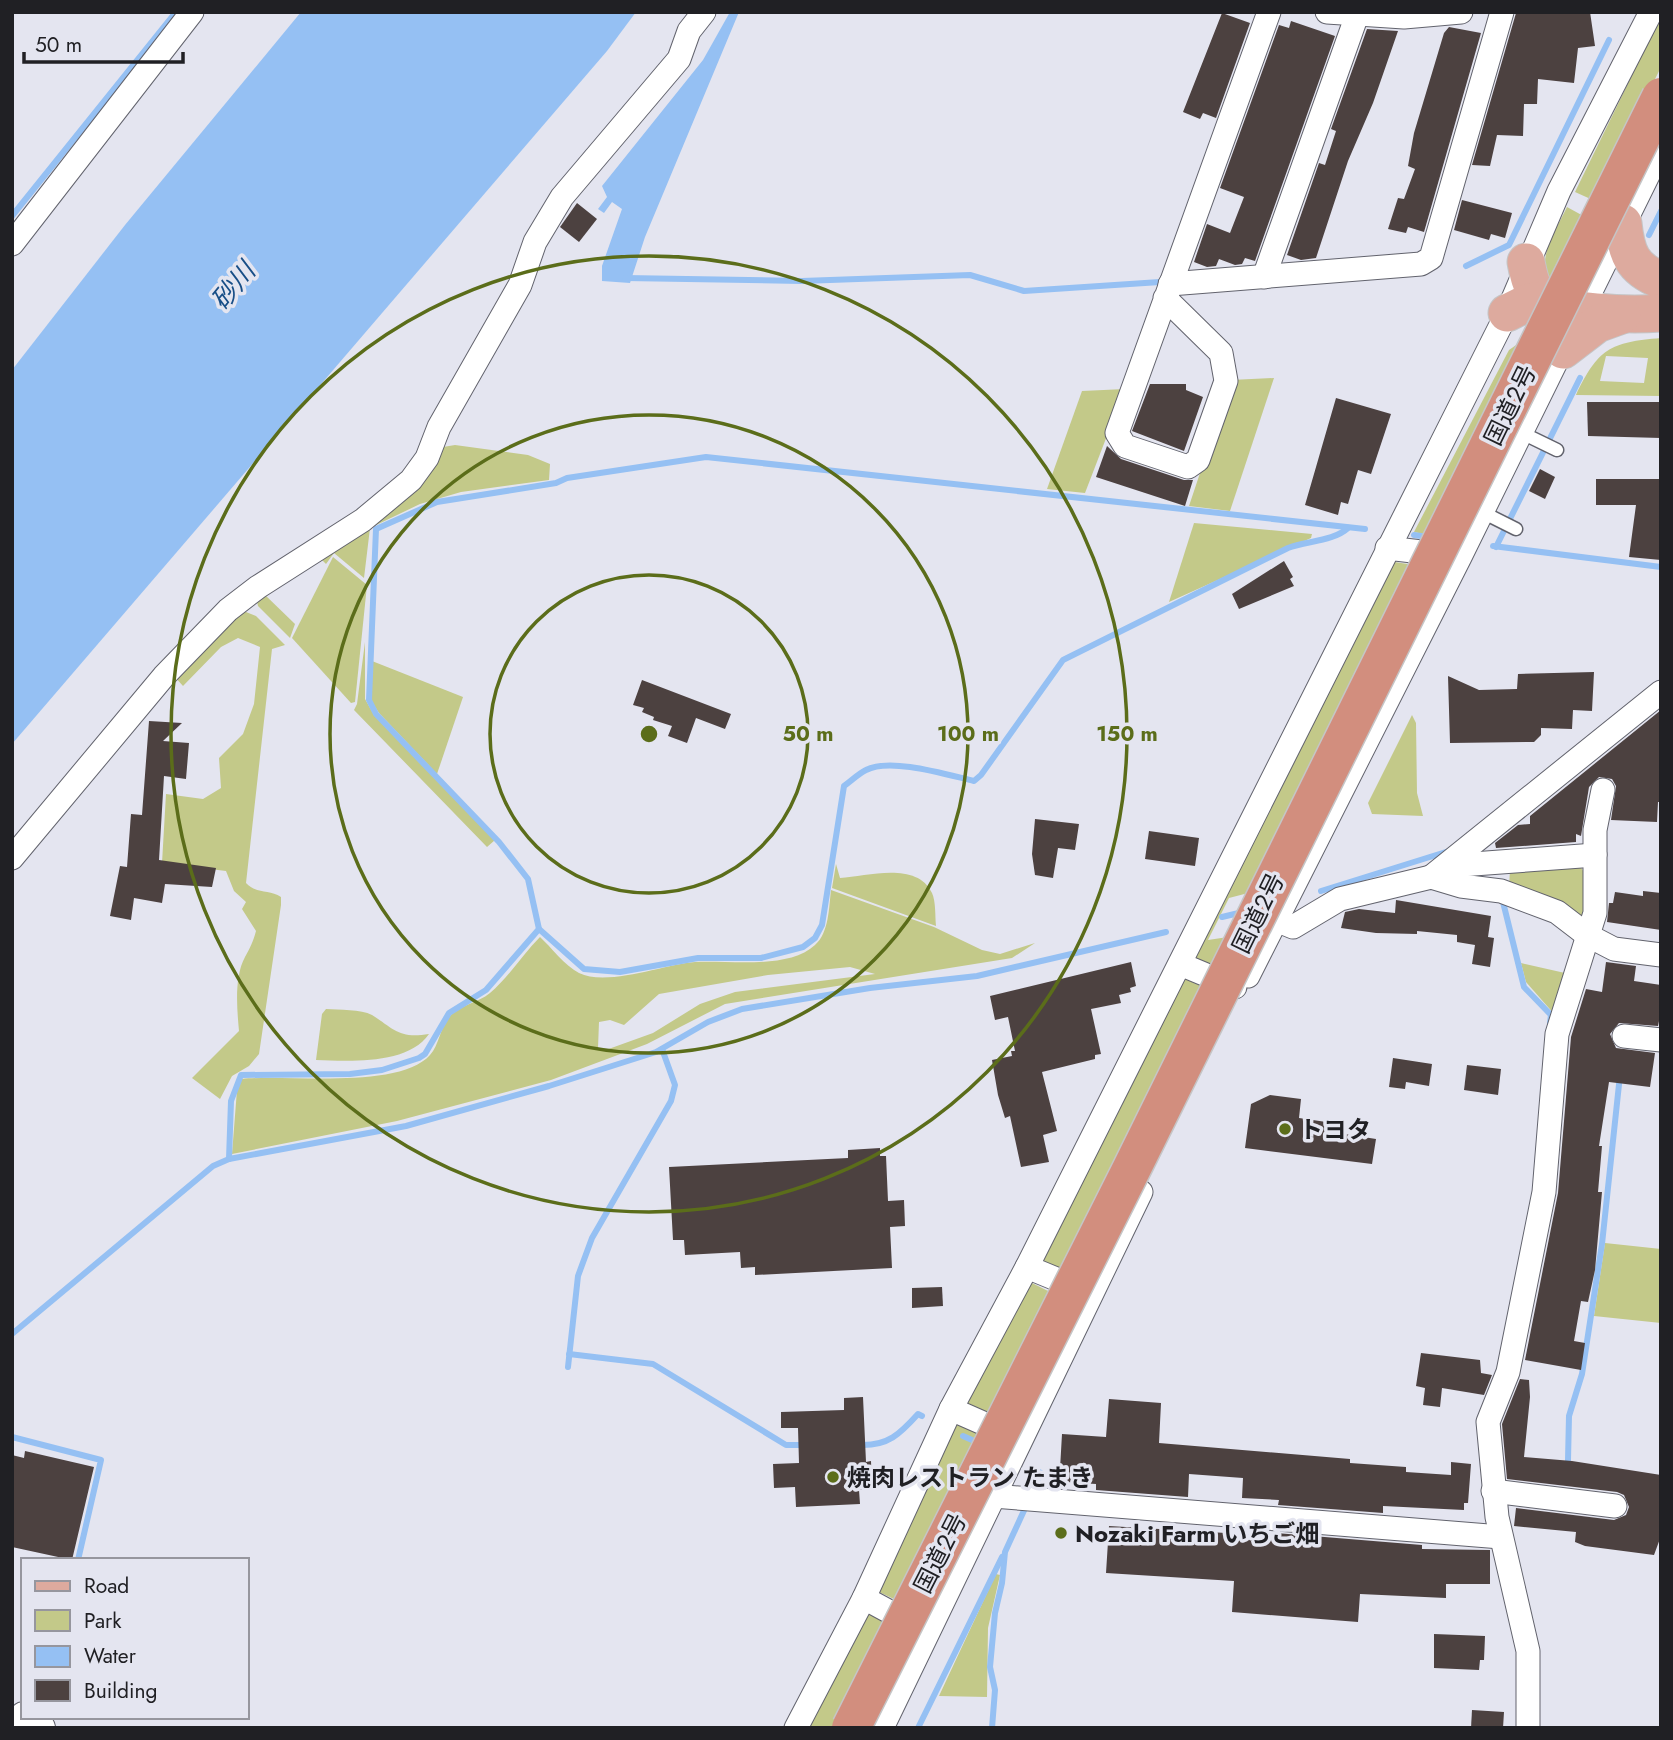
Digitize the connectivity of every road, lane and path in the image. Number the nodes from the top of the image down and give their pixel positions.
1 (192, 12) edge
2 (704, 12) edge
3 (1269, 12) edge
4 (1502, 12) edge
5 (1651, 12) edge
6 (1340, 13) edge
7 (1446, 13) edge
8 (1661, 97) edge
9 (1661, 149) edge
10 (1623, 223) junction
11 (12, 244) edge
12 (1527, 262) junction
13 (1264, 277) junction
14 (1661, 280) edge
15 (1661, 287) edge
16 (1167, 291) junction
17 (1544, 298) junction
18 (1586, 302) junction
19 (1507, 313) junction
20 (1661, 313) edge
21 (1623, 314) junction
22 (1563, 350) junction
23 (1521, 433) junction
24 (1551, 447) dead end
25 (1482, 512) junction
26 (1510, 526) dead end
27 (1387, 548) junction
28 (1460, 557) junction
29 (1661, 692) edge
30 (1603, 790) dead end
31 (1595, 855) junction
32 (12, 858) edge
33 (1430, 875) junction
34 (1276, 920) junction
35 (1587, 935) junction
36 (1661, 955) edge
37 (1180, 964) junction
38 (1241, 990) junction
39 (1624, 1036) dead end
40 (1661, 1040) edge
41 (1027, 1267) junction
42 (1091, 1294) junction
43 (951, 1409) junction
44 (1021, 1439) junction
45 (1493, 1491) junction
46 (993, 1496) junction
47 (1615, 1506) dead end
48 (1496, 1537) junction
49 (864, 1598) junction
50 (927, 1632) junction
51 (796, 1728) edge
52 (851, 1728) edge
53 (882, 1728) edge
54 (1528, 1728) edge

1 - 11 street
2 - 32 street
3 - 16 street
4 - 13 street
5 - 12 street
6 - 7 street
6 - 13 street
8 - 52 highway, 国道2号, bridge
9 - 10 street
10 - 14 main road
10 - 18 street
12 - 17 main road
12 - 19 street
13 - 16 street
15 - 18 main road
16 - 16 street
17 - 18 main road
17 - 19 main road
18 - 21 main road
18 - 22 street
19 - 27 street
20 - 21 main road
21 - 22 main road
22 - 23 street
23 - 24 lane
23 - 25 street
25 - 26 lane
25 - 28 street
27 - 28 street
27 - 37 street
28 - 34 street
29 - 33 street
30 - 31 street
31 - 33 street
31 - 35 street
33 - 34 street
33 - 35 street
34 - 38 street
35 - 36 street
35 - 45 street
37 - 38 street
37 - 41 street
38 - 42 street
39 - 40 street
41 - 42 street
41 - 43 street
42 - 44 street
43 - 44 street
43 - 49 street
44 - 46 street
45 - 47 street
45 - 48 street
46 - 48 street
46 - 50 street
48 - 54 street
49 - 50 street
49 - 51 street
50 - 53 street

